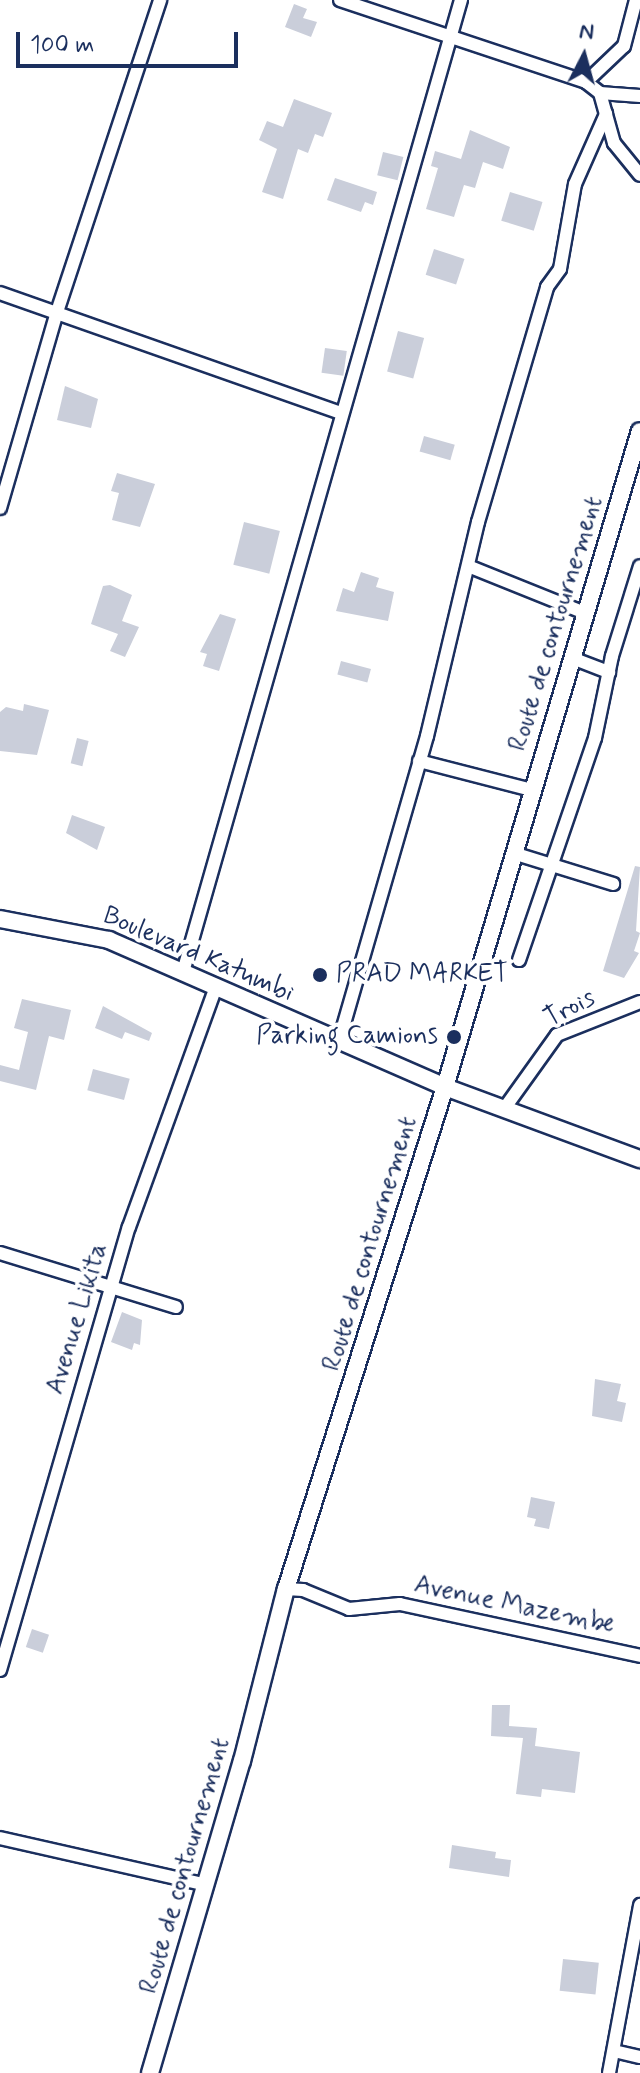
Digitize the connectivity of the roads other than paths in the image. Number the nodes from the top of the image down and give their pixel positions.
1 (160, 0) edge
2 (340, 0) edge
3 (461, 0) edge
4 (636, 0) edge
5 (450, 39) junction
6 (586, 82) junction
7 (600, 93) junction
8 (640, 96) edge
9 (606, 114) junction
10 (640, 175) edge
11 (0, 293) edge
12 (57, 312) junction
13 (341, 413) junction
14 (640, 431) edge
15 (0, 508) edge
16 (468, 566) junction
17 (640, 566) edge
18 (585, 613) junction
19 (572, 658) junction
20 (609, 672) junction
21 (419, 761) junction
22 (532, 790) junction
23 (513, 853) junction
24 (553, 867) junction
25 (613, 884) dead end
26 (0, 919) edge
27 (519, 960) dead end
28 (183, 972) junction
29 (216, 987) junction
30 (639, 1001) edge
31 (339, 1041) junction
32 (445, 1087) junction
33 (504, 1109) junction
34 (640, 1159) edge
35 (0, 1253) edge
36 (111, 1287) junction
37 (176, 1307) dead end
38 (286, 1589) junction
39 (640, 1656) edge
40 (0, 1670) edge
41 (0, 1838) edge
42 (203, 1884) junction
43 (640, 1905) edge
44 (614, 2051) junction
45 (640, 2057) edge
46 (150, 2073) edge
47 (609, 2073) edge

1 - 12 street
2 - 5 street
3 - 5 street
4 - 6 street
5 - 6 street
5 - 13 street
6 - 7 street
7 - 8 street
7 - 9 street
9 - 10 street
9 - 16 street
11 - 12 street
12 - 13 street
12 - 15 street
13 - 28 street
14 - 18 street, Route de contournement
16 - 18 street
16 - 21 street
17 - 20 street
18 - 19 street, Route de contournement
19 - 20 street
19 - 22 street, Route de contournement
20 - 24 street
21 - 22 street
21 - 31 street
22 - 23 street, Route de contournement
23 - 24 street
23 - 32 street, Route de contournement
24 - 25 street
24 - 27 street
26 - 28 street, Boulevard Katumbi
28 - 29 street, Boulevard Katumbi
29 - 31 street, Boulevard Katumbi
29 - 36 street, Avenue Likita
30 - 33 street, Trois
31 - 32 street, Boulevard Katumbi
32 - 33 street, Boulevard Katumbi
32 - 38 street, Route de contournement
33 - 34 street, Boulevard Katumbi
35 - 36 street
36 - 37 street
36 - 40 street, Avenue Likita
38 - 39 street, Avenue Mazembe
38 - 42 street, Route de contournement
41 - 42 street
42 - 46 street, Route de contournement
43 - 44 street
44 - 45 street
44 - 47 street

